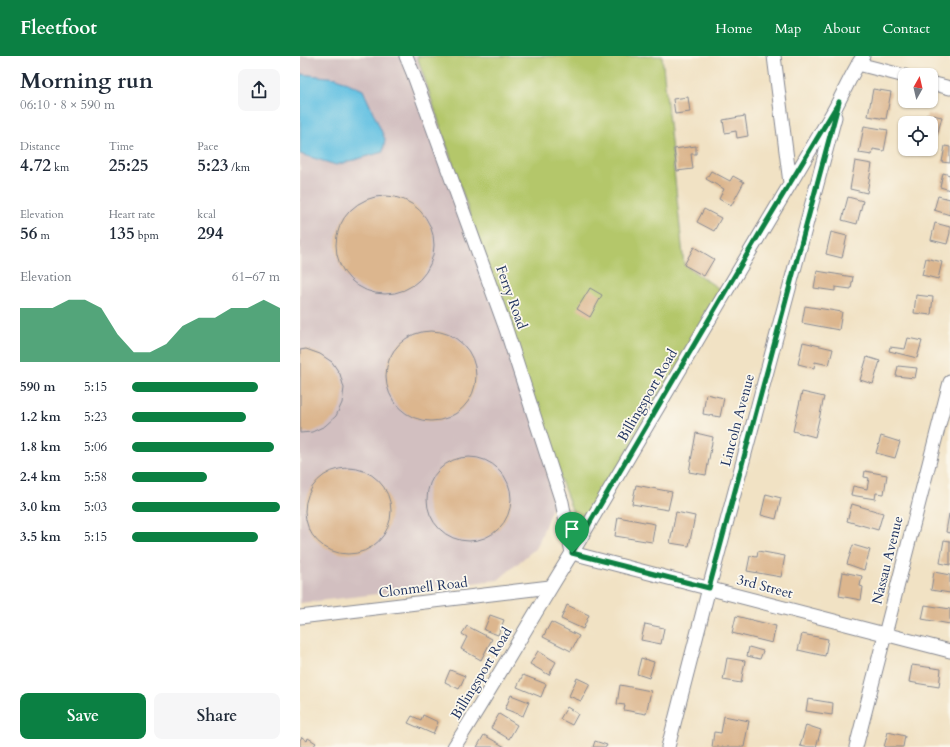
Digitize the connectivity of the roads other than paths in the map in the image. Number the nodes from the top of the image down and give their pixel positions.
1 (405, 56) edge
2 (774, 56) edge
3 (860, 60) edge
4 (898, 74) edge
5 (938, 85) edge
6 (950, 88) edge
7 (839, 102) junction
8 (790, 182) junction
9 (950, 382) edge
10 (572, 553) junction
11 (550, 587) junction
12 (709, 588) junction
13 (300, 618) edge
14 (885, 634) junction
15 (950, 651) edge
16 (454, 747) edge
17 (668, 747) edge
18 (856, 747) edge

1 - 10 street, Ferry Road
2 - 8 street
3 - 4 street
3 - 7 street, Billingsport Road
5 - 6 street
7 - 8 street, Billingsport Road
7 - 12 street, Lincoln Avenue
8 - 10 street, Billingsport Road
9 - 14 street, Nassau Avenue
10 - 11 street, Billingsport Road
10 - 12 street, 3rd Street
11 - 13 street, Clonmell Road
11 - 16 street, Billingsport Road
12 - 14 street, 3rd Street
12 - 17 street, Lincoln Avenue
14 - 15 street, 3rd Street
14 - 18 street, Nassau Avenue

